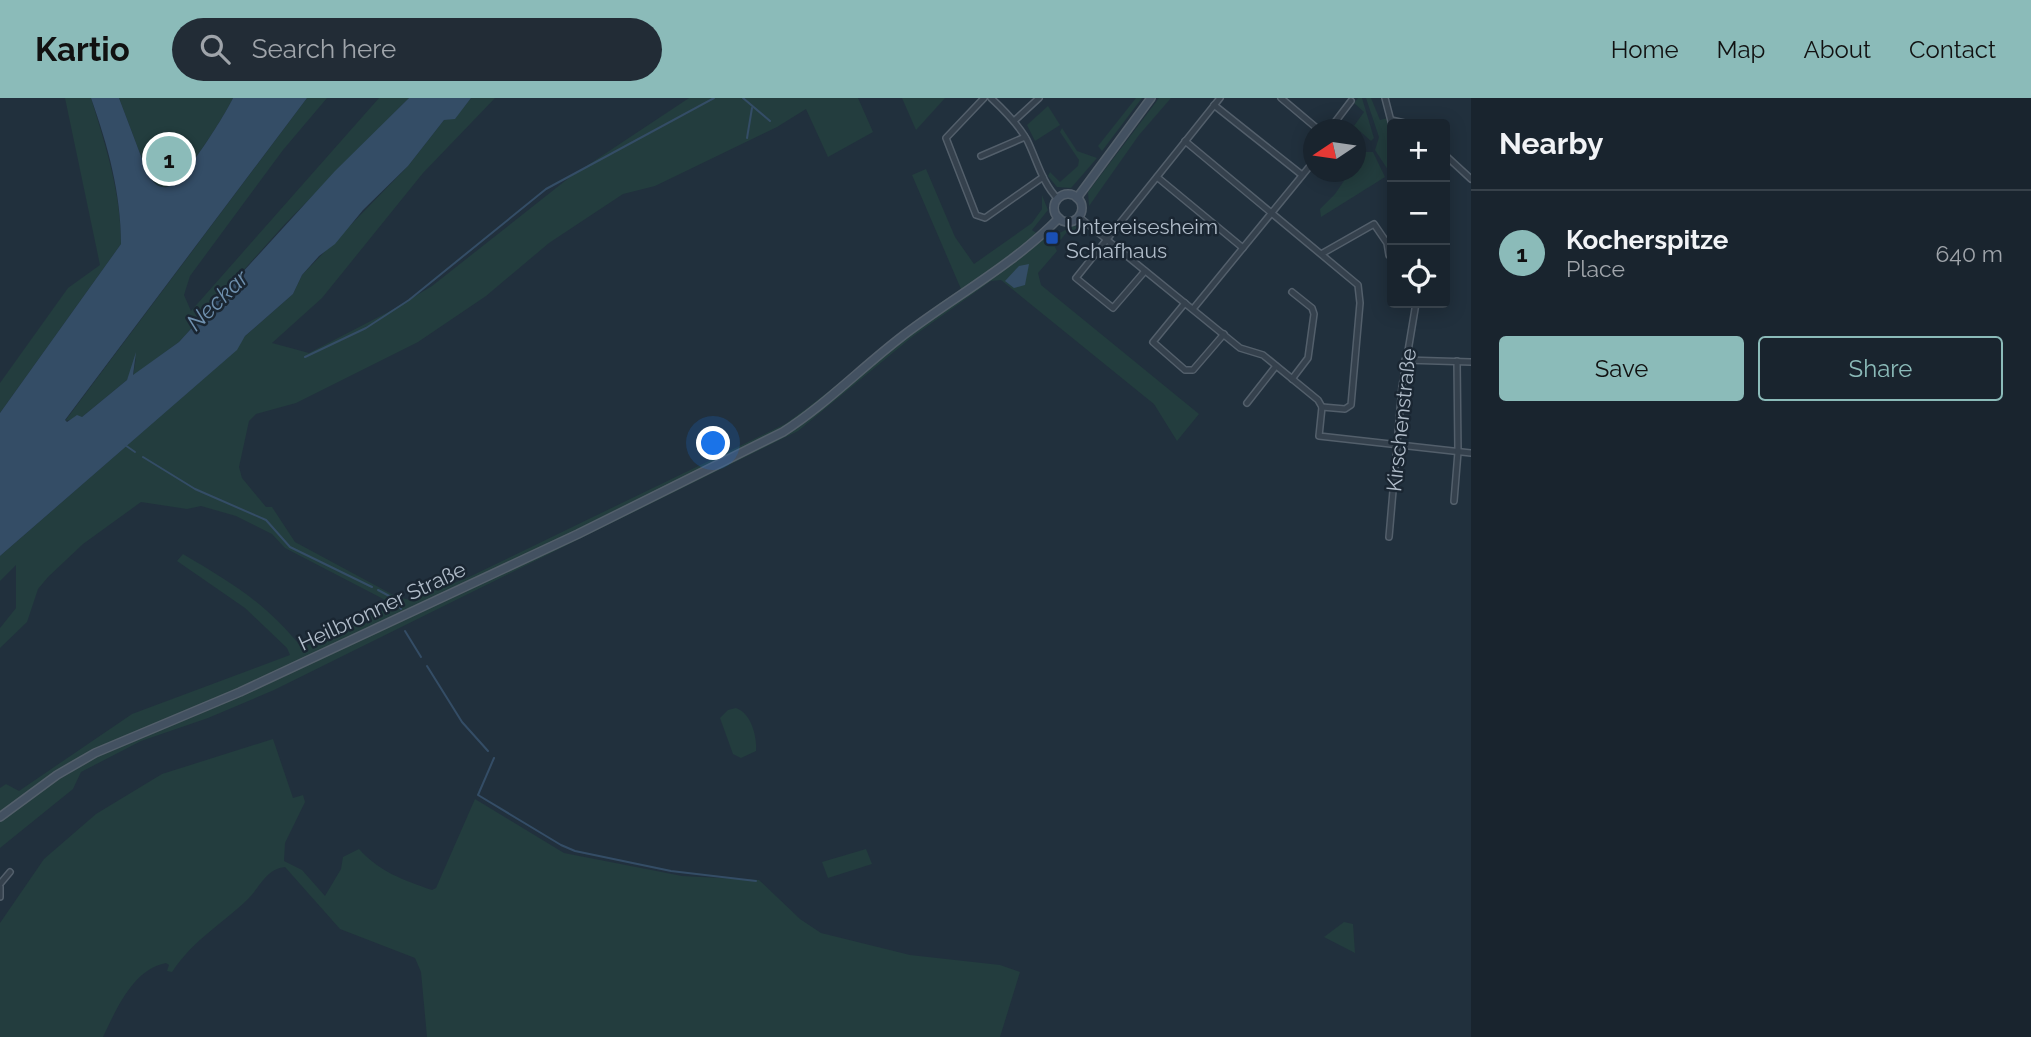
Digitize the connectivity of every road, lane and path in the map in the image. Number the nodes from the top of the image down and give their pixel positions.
1 (984, 98) edge
2 (991, 98) edge
3 (1039, 98) edge
4 (1151, 98) edge
5 (1220, 98) edge
6 (1281, 98) edge
7 (1385, 98) edge
8 (1351, 101) dead end
9 (1214, 105) junction
10 (1306, 119) edge
11 (1337, 119) edge
12 (1391, 119) edge
13 (1014, 121) junction
14 (1025, 137) junction
15 (1185, 141) junction
16 (981, 156) dead end
17 (1450, 160) edge
18 (1302, 175) joint
19 (1043, 177) junction
20 (1157, 177) junction
21 (1471, 179) edge
22 (1077, 198) junction
23 (1058, 199) junction
24 (1272, 212) junction
25 (1079, 217) junction
26 (1059, 218) junction
27 (1105, 239) junction
28 (1387, 245) edge
29 (1243, 248) junction
30 (1323, 253) junction
31 (1145, 271) junction
32 (1292, 292) dead end
33 (1185, 303) junction
34 (1415, 308) edge
35 (1193, 309) junction
36 (1224, 334) junction
37 (1405, 360) junction
38 (1457, 361) junction
39 (1471, 362) edge
40 (1276, 366) junction
41 (1292, 379) junction
42 (1247, 403) dead end
43 (1322, 407) junction
44 (1396, 443) junction
45 (1458, 452) junction
46 (1471, 453) edge
47 (1454, 501) dead end
48 (1389, 537) dead end
49 (0, 817) edge
50 (10, 872) dead end
51 (0, 886) edge
52 (0, 897) edge

1 - 19 street
2 - 13 street
3 - 13 street
4 - 22 main road
5 - 9 street
6 - 10 street
7 - 12 street
8 - 11 street
9 - 15 street
9 - 18 street
13 - 14 street
14 - 16 street
14 - 19 street
15 - 20 street
15 - 24 street
17 - 21 street
18 - 24 street
19 - 23 street
20 - 27 street
20 - 29 street
22 - 23 main road
22 - 25 main road
23 - 26 main road
24 - 29 street
24 - 30 street
25 - 26 main road
25 - 27 street
26 - 49 main road, Heilbronner Straße
27 - 31 street
27 - 31 street
28 - 30 street
29 - 35 street
30 - 43 street
31 - 33 street
32 - 41 street
33 - 35 street
33 - 36 street
34 - 37 street, Kirschenstraße
35 - 36 street
36 - 40 street
37 - 38 street
37 - 44 street, Kirschenstraße
38 - 39 street
38 - 45 street
40 - 41 street
40 - 42 street
41 - 43 street
43 - 44 street
44 - 45 street
44 - 48 street, Kirschenstraße
45 - 46 street
45 - 47 street
50 - 51 street
51 - 52 street

